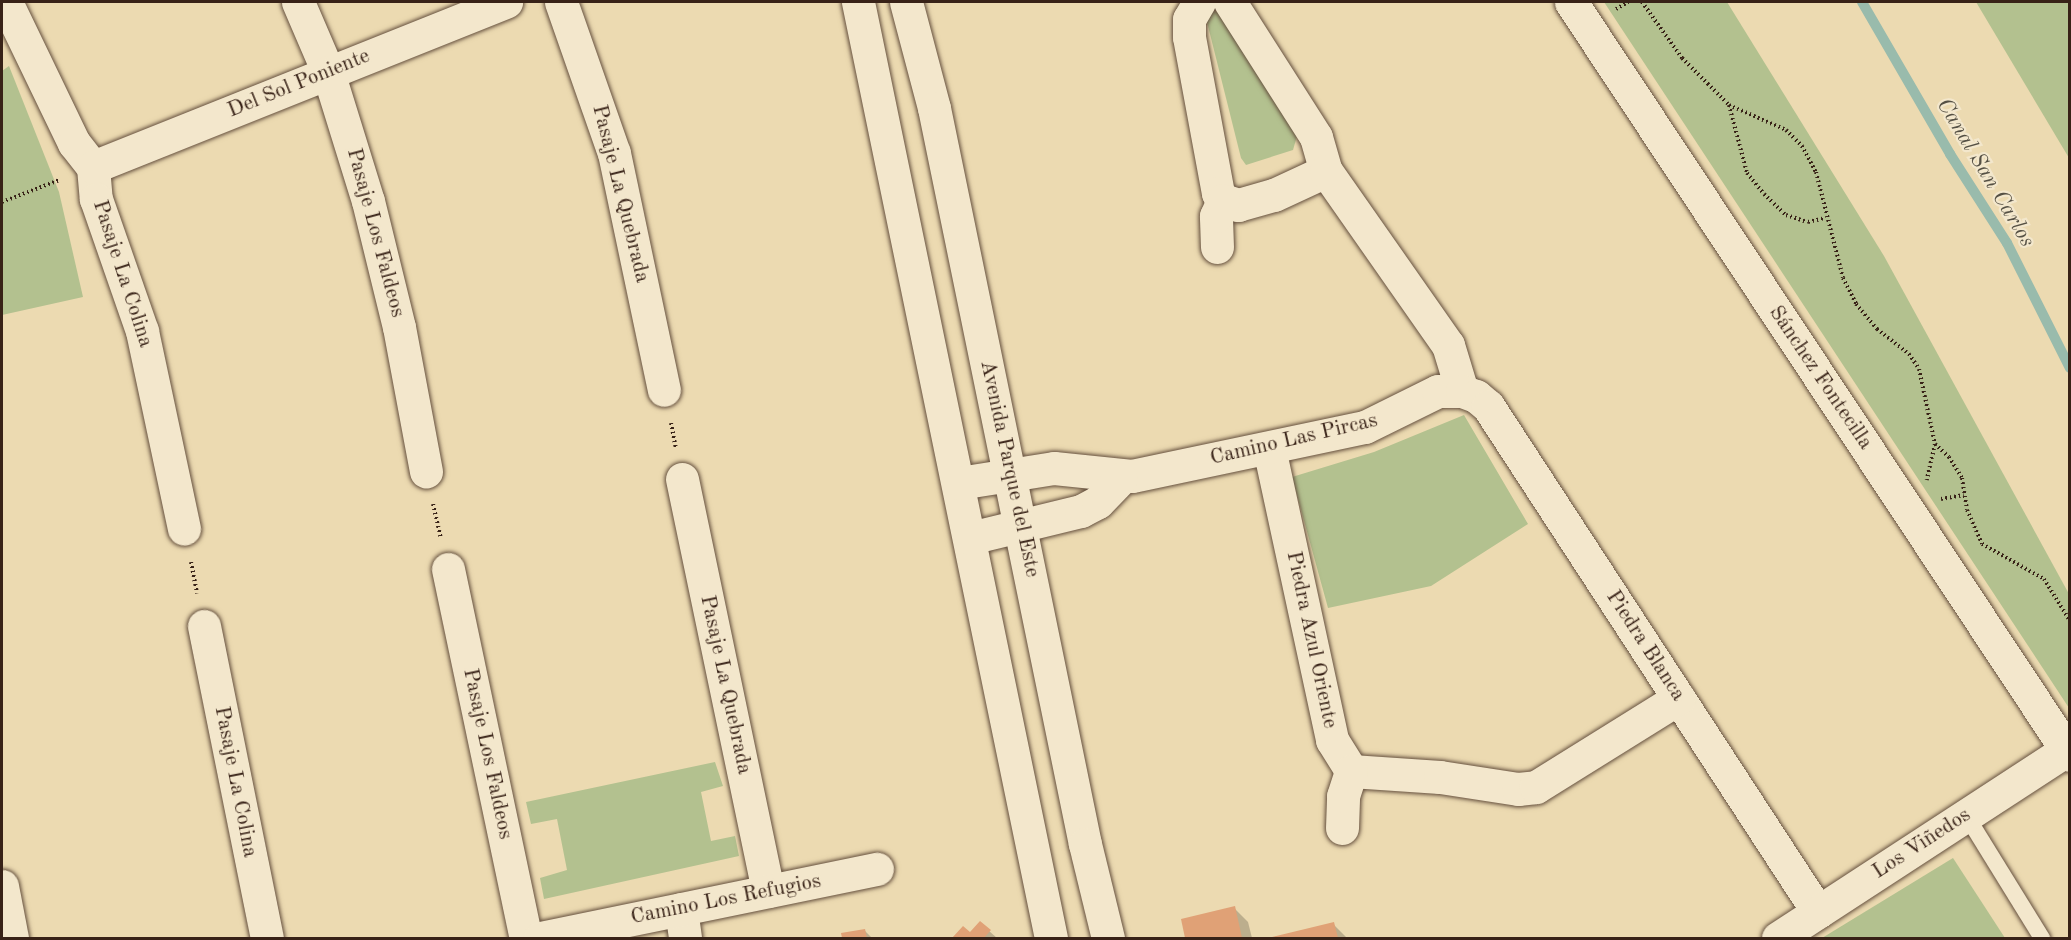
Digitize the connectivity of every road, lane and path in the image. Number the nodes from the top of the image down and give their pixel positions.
1 (6, 2) edge
2 (298, 2) edge
3 (506, 2) edge
4 (561, 2) edge
5 (858, 2) edge
6 (906, 2) edge
7 (1199, 2) edge
8 (1230, 2) edge
9 (1571, 2) edge
10 (1642, 2) edge
11 (328, 72) junction
12 (1729, 105) junction
13 (93, 166) junction
14 (1326, 171) junction
15 (1223, 200) junction
16 (2, 202) edge
17 (1825, 218) junction
18 (1217, 247) dead end
19 (664, 390) joint
20 (1462, 391) junction
21 (1935, 444) junction
22 (1269, 448) junction
23 (426, 471) joint
24 (1011, 475) junction
25 (1121, 478) junction
26 (682, 479) joint
27 (959, 483) junction
28 (1925, 483) dead end
29 (1964, 495) junction
30 (1935, 500) dead end
31 (1021, 527) junction
32 (184, 529) joint
33 (970, 538) junction
34 (447, 569) joint
35 (2070, 621) edge
36 (204, 626) joint
37 (1679, 698) junction
38 (2068, 753) edge
39 (1351, 771) junction
40 (1966, 815) junction
41 (1341, 828) dead end
42 (877, 869) dead end
43 (2, 886) edge
44 (768, 891) junction
45 (1818, 912) junction
46 (683, 924) edge
47 (627, 929) edge
48 (12, 939) edge
49 (267, 939) edge
50 (526, 939) edge
51 (540, 939) edge
52 (1051, 939) edge
53 (1108, 939) edge
54 (1778, 939) edge
55 (2042, 939) edge

1 - 13 street, Pasaje La Colina
2 - 11 street, Pasaje Los Faldeos
3 - 11 street, Del Sol Poniente
4 - 19 street, Pasaje La Quebrada
5 - 27 street
6 - 24 street, Avenida Parque del Este
7 - 15 street
8 - 14 street
9 - 38 street, Sánchez Fontecilla
10 - 12 path
11 - 13 street, Del Sol Poniente
11 - 23 street, Pasaje Los Faldeos
12 - 17 path
12 - 17 path
13 - 16 path
13 - 32 street, Pasaje La Colina
14 - 15 street
14 - 20 street
15 - 18 street
17 - 21 path
19 - 26 path
20 - 22 street, Camino Las Pircas
20 - 37 street, Piedra Blanca
21 - 28 path
21 - 29 path
22 - 25 street, Camino Las Pircas
22 - 39 street, Piedra Azul Oriente
23 - 34 path
24 - 25 street, Camino Las Pircas
24 - 27 street, Camino Las Pircas
24 - 31 street, Avenida Parque del Este
25 - 31 street
26 - 44 street, Pasaje La Quebrada
27 - 33 street
29 - 30 path
29 - 35 path
31 - 33 street
31 - 53 street, Avenida Parque del Este
32 - 36 path
33 - 52 street
34 - 50 street, Pasaje Los Faldeos
36 - 49 street, Pasaje La Colina
37 - 39 street
37 - 45 street, Piedra Blanca
38 - 40 street, Los Viñedos
39 - 41 street
40 - 45 street, Los Viñedos
40 - 55 lane
42 - 44 street, Camino Los Refugios
43 - 48 street
44 - 46 street, Camino Los Refugios
45 - 54 street, Los Viñedos
46 - 47 street, Camino Los Refugios
47 - 51 street, Camino Los Refugios

